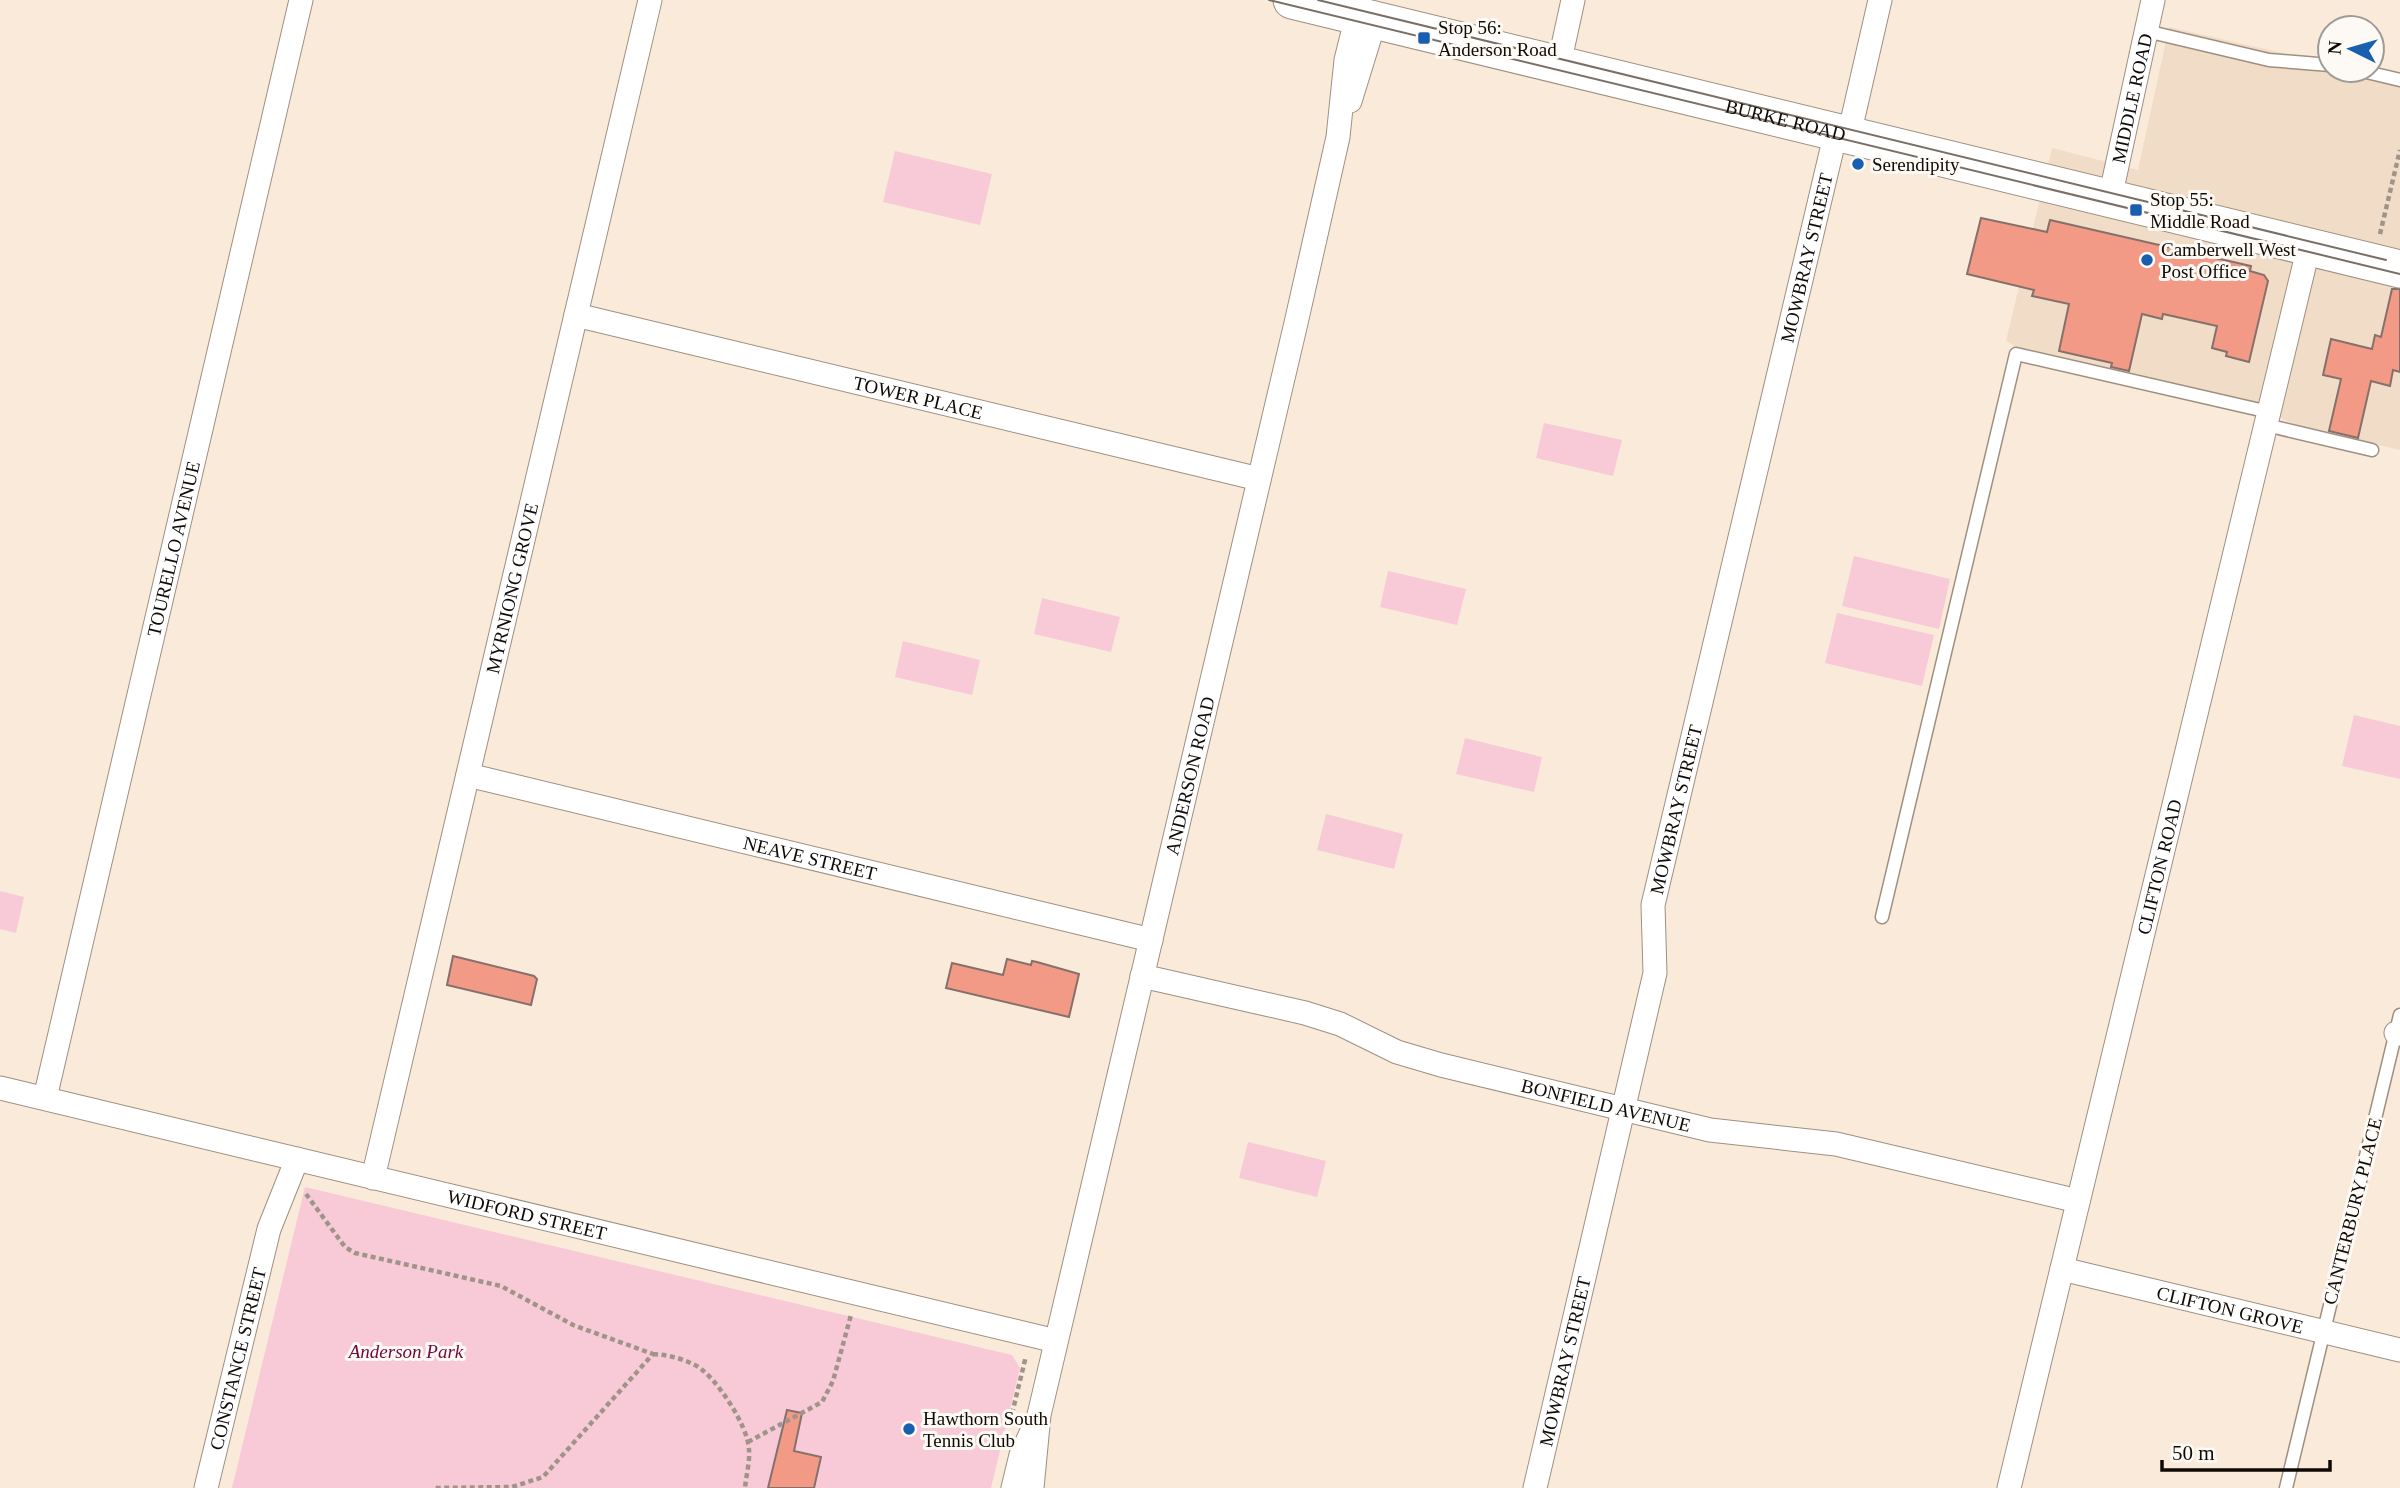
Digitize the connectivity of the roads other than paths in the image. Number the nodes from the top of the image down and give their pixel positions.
1 (301, 0) edge
2 (650, 0) edge
3 (1292, 0) edge
4 (1573, 0) edge
5 (1880, 0) edge
6 (2153, 0) edge
7 (1366, 18) junction
8 (2146, 31) junction
9 (1559, 64) junction
10 (2316, 64) edge
11 (1842, 133) junction
12 (2110, 198) junction
13 (2309, 246) junction
14 (2387, 266) edge
15 (576, 315) junction
16 (2267, 418) junction
17 (2372, 450) dead end
18 (1259, 479) junction
19 (468, 775) junction
20 (1882, 917) dead end
21 (1150, 940) junction
22 (1142, 976) junction
23 (2399, 1027) edge
24 (0, 1088) edge
25 (45, 1098) junction
26 (1624, 1109) junction
27 (286, 1156) junction
28 (373, 1178) junction
29 (2078, 1201) junction
30 (2062, 1269) junction
31 (2323, 1331) junction
32 (1056, 1342) junction
33 (2400, 1350) edge
34 (1039, 1415) junction
35 (206, 1488) edge
36 (1013, 1488) edge
37 (1032, 1488) edge
38 (1535, 1488) edge
39 (2009, 1488) edge
40 (2286, 1488) edge

1 - 25 street, TOURELLO AVENUE
2 - 15 street, MYRNIONG GROVE
3 - 7 main road, BURKE ROAD
4 - 9 street
5 - 11 street, MOWBRAY STREET
6 - 8 street, MIDDLE ROAD
7 - 9 main road, BURKE ROAD
7 - 18 street, ANDERSON ROAD
8 - 10 lane
8 - 12 street, MIDDLE ROAD
9 - 11 main road, BURKE ROAD
11 - 12 main road, BURKE ROAD
11 - 26 street, MOWBRAY STREET
12 - 13 main road, BURKE ROAD
13 - 14 main road, BURKE ROAD
13 - 16 street, CLIFTON ROAD
15 - 18 street, TOWER PLACE
15 - 19 street, MYRNIONG GROVE
16 - 17 lane
16 - 20 lane
16 - 29 street, CLIFTON ROAD
18 - 21 street, ANDERSON ROAD
19 - 21 street, NEAVE STREET
19 - 28 street, MYRNIONG GROVE
21 - 22 street, ANDERSON ROAD
22 - 26 street, BONFIELD AVENUE
22 - 32 street, ANDERSON ROAD
23 - 31 lane, CANTERBURY PLACE
24 - 25 street, WIDFORD STREET
25 - 27 street, WIDFORD STREET
26 - 29 street, BONFIELD AVENUE
26 - 38 street, MOWBRAY STREET
27 - 28 street, WIDFORD STREET
27 - 35 street, CONSTANCE STREET
28 - 32 street, WIDFORD STREET
29 - 30 street, CLIFTON ROAD
30 - 31 street, CLIFTON GROVE
30 - 39 street, CLIFTON ROAD
31 - 33 street, CLIFTON GROVE
31 - 40 lane, CANTERBURY PLACE
32 - 34 street, ANDERSON ROAD
34 - 36 street, ANDERSON ROAD
34 - 37 street, ANDERSON ROAD

